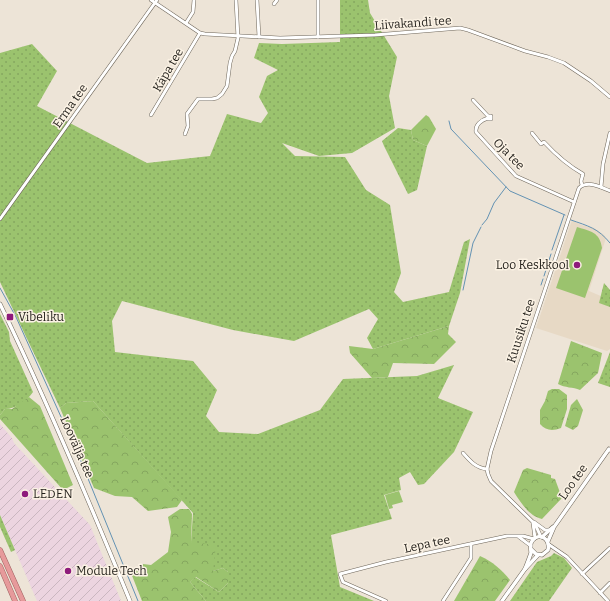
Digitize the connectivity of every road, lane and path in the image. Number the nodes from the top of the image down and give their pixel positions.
1 (151, 0) edge
2 (194, 0) edge
3 (236, 0) edge
4 (257, 0) edge
5 (277, 0) edge
6 (318, 0) edge
7 (156, 2) edge
8 (274, 4) dead end
9 (186, 23) junction
10 (200, 33) junction
11 (238, 36) junction
12 (259, 37) junction
13 (318, 37) junction
14 (610, 97) edge
15 (473, 100) dead end
16 (151, 115) dead end
17 (532, 133) dead end
18 (610, 133) edge
19 (185, 134) dead end
20 (580, 187) junction
21 (601, 187) junction
22 (610, 191) edge
23 (574, 202) junction
24 (0, 218) edge
25 (0, 304) edge
26 (610, 449) edge
27 (463, 453) dead end
28 (487, 469) junction
29 (531, 520) junction
30 (554, 527) junction
31 (550, 530) junction
32 (518, 536) junction
33 (542, 537) junction
34 (535, 538) junction
35 (548, 543) junction
36 (471, 544) junction
37 (531, 548) junction
38 (610, 548) edge
39 (0, 550) edge
40 (559, 551) junction
41 (547, 552) junction
42 (538, 555) junction
43 (0, 566) edge
44 (525, 569) junction
45 (582, 574) junction
46 (610, 584) edge
47 (600, 593) junction
48 (15, 601) edge
49 (22, 601) edge
50 (130, 601) edge
51 (386, 601) edge
52 (443, 601) edge
53 (502, 601) edge
54 (608, 601) edge

1 - 7 street
2 - 9 street
3 - 11 street
4 - 12 street
5 - 8 street
6 - 13 street
7 - 9 street
7 - 24 street, Erma tee
9 - 10 street
10 - 11 street, Liivakandi tee
10 - 16 street, Käpa tee
11 - 12 street, Liivakandi tee
11 - 19 street
12 - 13 street, Liivakandi tee
13 - 14 street, Liivakandi tee
15 - 23 street, Oja tee
17 - 20 street
18 - 21 street
20 - 21 street
20 - 23 street, Kuusiku tee
21 - 22 street
23 - 28 street, Kuusiku tee
25 - 50 street, Loovälja tee
26 - 30 street, Loo tee
27 - 28 street
28 - 29 street
29 - 31 street
29 - 33 street
29 - 34 street
30 - 31 street, Loo tee
30 - 35 street, Loo tee
31 - 33 street, Loo tee
32 - 34 street, Lepa tee
32 - 36 street, Lepa tee
32 - 37 street
33 - 34 street
33 - 35 street
34 - 37 street
35 - 40 street
35 - 41 street
36 - 51 street, Lepa tee
36 - 52 street
37 - 42 street
37 - 44 street
38 - 45 street
39 - 49 highway
40 - 41 street
40 - 45 street
41 - 42 street
42 - 44 street
43 - 48 highway
44 - 53 street
45 - 47 street
46 - 47 street
47 - 54 street

